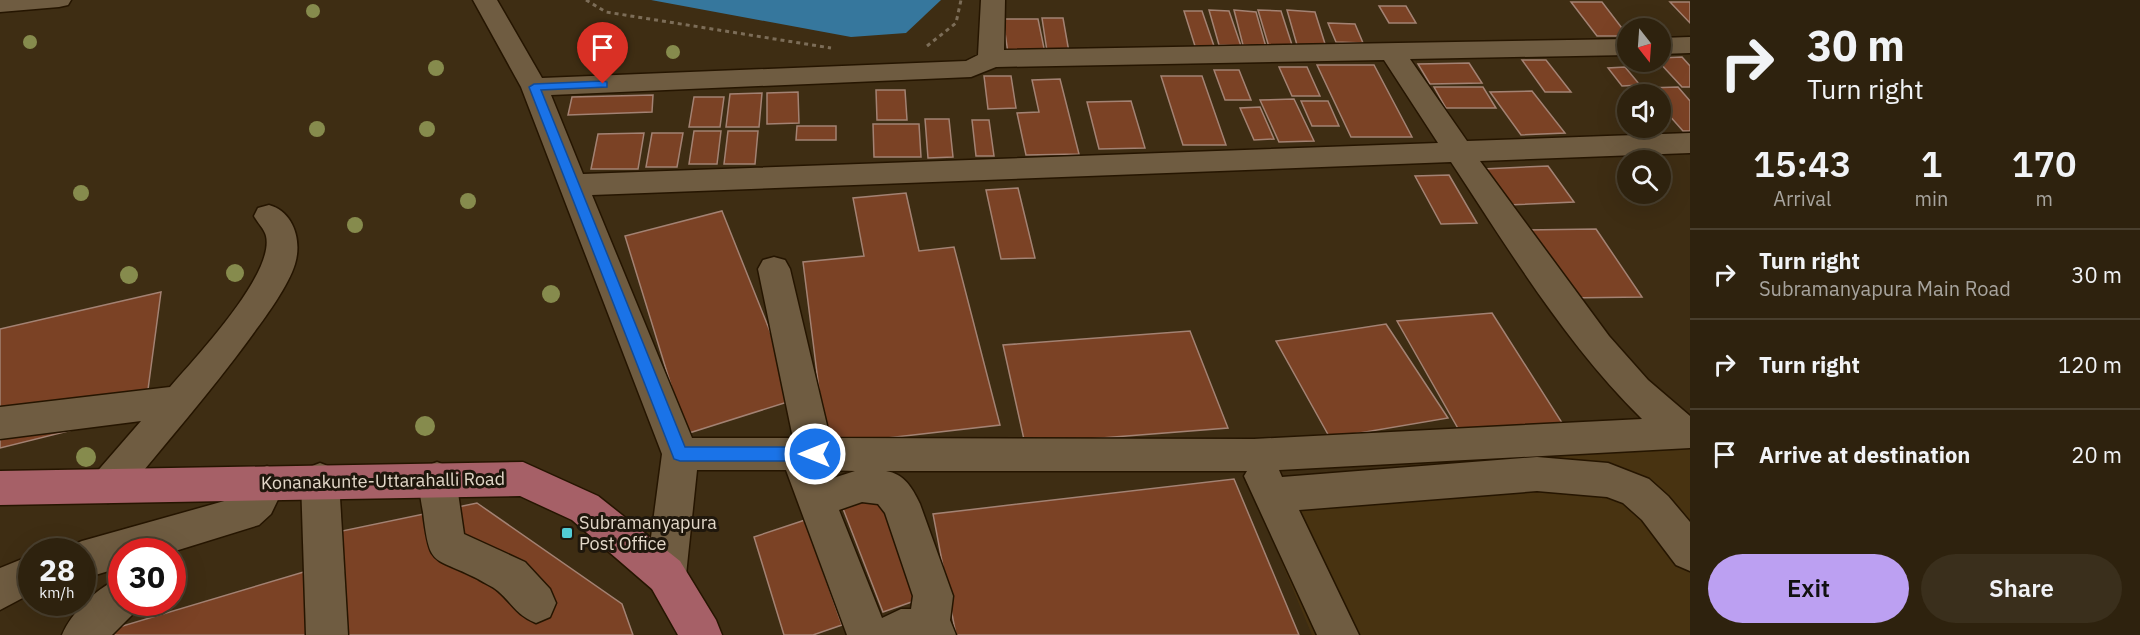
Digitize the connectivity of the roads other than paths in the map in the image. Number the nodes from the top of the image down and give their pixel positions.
1 (59, 0) edge
2 (485, 0) edge
3 (993, 0) edge
4 (0, 4) edge
5 (1690, 45) edge
6 (1671, 46) edge
7 (1617, 47) edge
8 (1392, 52) junction
9 (991, 59) junction
10 (534, 87) junction
11 (1690, 143) edge
12 (1457, 151) junction
13 (573, 186) junction
14 (269, 216) dead end
15 (774, 269) dead end
16 (179, 401) junction
17 (0, 423) edge
18 (1686, 432) edge
19 (680, 454) junction
20 (806, 454) junction
21 (1254, 455) junction
22 (437, 479) junction
23 (320, 480) junction
24 (267, 483) junction
25 (108, 486) junction
26 (0, 488) edge
27 (1272, 495) junction
28 (816, 501) junction
29 (206, 525) junction
30 (186, 545) edge
31 (1690, 552) edge
32 (96, 556) edge
33 (666, 575) junction
34 (18, 579) edge
35 (0, 590) edge
36 (536, 603) dead end
37 (108, 611) edge
38 (918, 632) edge
39 (83, 635) edge
40 (327, 635) edge
41 (700, 635) edge
42 (868, 635) edge
43 (1338, 635) edge

1 - 4 street
2 - 10 street
3 - 9 street
5 - 6 street
7 - 8 street
8 - 9 street
8 - 12 street
9 - 10 street
10 - 13 street
11 - 12 street
12 - 13 street
12 - 18 street
13 - 19 street
14 - 16 street
15 - 20 street
16 - 17 street
16 - 25 street
18 - 21 street
19 - 20 street
19 - 33 street
20 - 21 street
20 - 28 street
21 - 27 street
22 - 23 main road, Konanakunte-Uttarahalli Road
22 - 33 main road, Konanakunte-Uttarahalli Road
22 - 36 street
23 - 24 main road, Konanakunte-Uttarahalli Road
23 - 40 street
24 - 25 main road, Konanakunte-Uttarahalli Road
24 - 29 street
25 - 26 main road, Konanakunte-Uttarahalli Road
27 - 31 street
27 - 43 street
28 - 38 street
28 - 42 street
29 - 30 street
29 - 32 street
33 - 41 main road, Konanakunte-Uttarahalli Road
34 - 35 street
37 - 39 street

